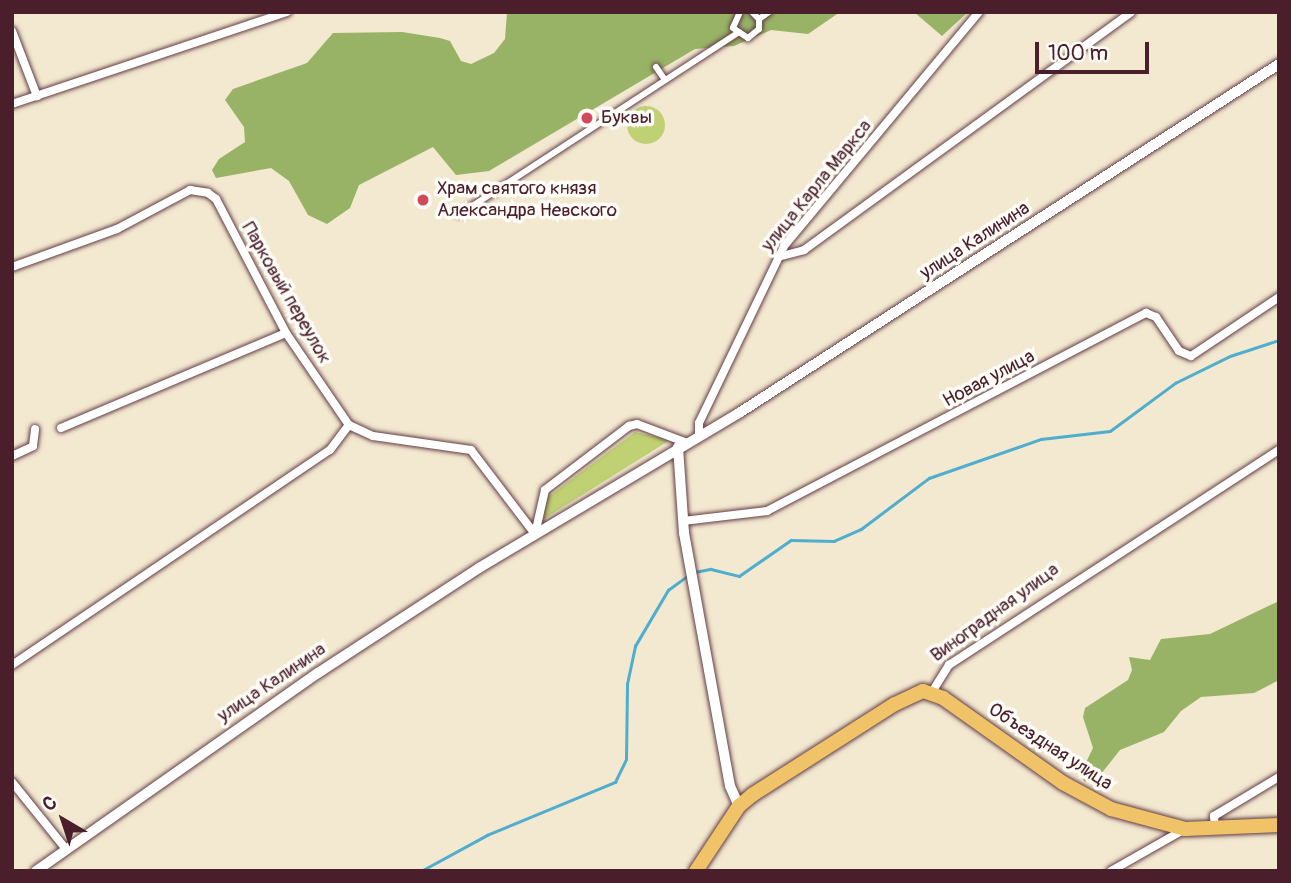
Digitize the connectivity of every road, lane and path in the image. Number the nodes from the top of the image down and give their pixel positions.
1 (287, 12) edge
2 (740, 12) edge
3 (752, 12) edge
4 (769, 12) edge
5 (979, 12) edge
6 (1131, 12) edge
7 (759, 19) junction
8 (12, 32) edge
9 (736, 34) junction
10 (1279, 64) edge
11 (656, 67) dead end
12 (665, 80) junction
13 (37, 96) junction
14 (12, 104) edge
15 (460, 214) dead end
16 (778, 257) junction
17 (12, 267) edge
18 (1279, 298) edge
19 (286, 333) junction
20 (349, 425) junction
21 (61, 428) dead end
22 (36, 429) dead end
23 (699, 438) junction
24 (682, 445) junction
25 (1279, 450) edge
26 (12, 456) edge
27 (683, 521) junction
28 (535, 534) junction
29 (12, 665) edge
30 (932, 692) junction
31 (1279, 777) edge
32 (12, 782) edge
33 (739, 806) junction
34 (1279, 825) edge
35 (1185, 829) junction
36 (1215, 830) junction
37 (65, 848) junction
38 (36, 871) edge
39 (696, 871) edge
40 (1111, 871) edge

1 - 13 street
2 - 9 street
3 - 7 street
4 - 7 street
5 - 16 street, улица Карла Маркса
6 - 16 street
7 - 9 street
8 - 13 street
9 - 12 street
10 - 23 street, улица Калинина
11 - 12 street
12 - 15 street
13 - 14 street
16 - 23 street, улица Карла Маркса
17 - 19 street, Парковый переулок
18 - 27 street, Новая улица
19 - 20 street, Парковый переулок
19 - 21 street
20 - 28 street
20 - 29 street
22 - 26 street
23 - 24 street, улица Калинина
24 - 27 street
24 - 28 street, улица Калинина
24 - 28 street
25 - 30 street, Виноградная улица
27 - 33 street
28 - 37 street, улица Калинина
30 - 33 main road, Виноградная улица
30 - 35 main road, Объездная улица
31 - 36 street
32 - 37 street
33 - 39 main road
34 - 36 main road, Объездная улица
35 - 36 main road, Объездная улица
35 - 40 street
37 - 38 street, улица Калинина

